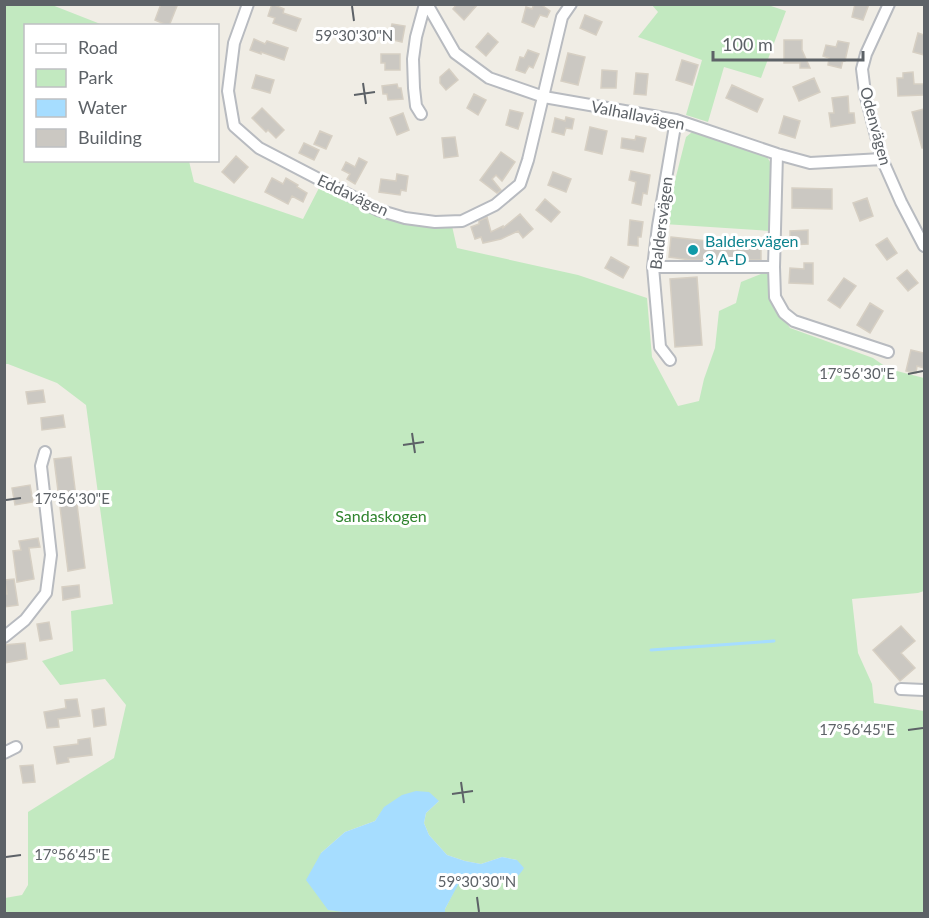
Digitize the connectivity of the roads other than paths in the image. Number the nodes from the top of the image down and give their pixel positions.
1 (248, 4) edge
2 (426, 4) edge
3 (571, 4) edge
4 (889, 4) edge
5 (544, 97) junction
6 (421, 114) dead end
7 (676, 120) junction
8 (777, 154) junction
9 (882, 159) junction
10 (924, 246) edge
11 (653, 267) junction
12 (774, 267) junction
13 (888, 352) dead end
14 (670, 360) dead end
15 (45, 452) dead end
16 (4, 637) edge
17 (901, 689) dead end
18 (924, 690) edge
19 (15, 747) dead end
20 (4, 753) edge

1 - 5 street, Eddavägen
2 - 5 street, Valhallavägen
2 - 6 street
3 - 5 street, Eddavägen
4 - 9 street, Odenvägen
5 - 7 street, Valhallavägen
7 - 8 street, Valhallavägen
7 - 11 street, Baldersvägen
8 - 9 street, Valhallavägen
8 - 12 street
9 - 10 street, Odenvägen
11 - 12 street
11 - 14 street, Baldersvägen
12 - 13 street
15 - 16 street
17 - 18 street
19 - 20 street

